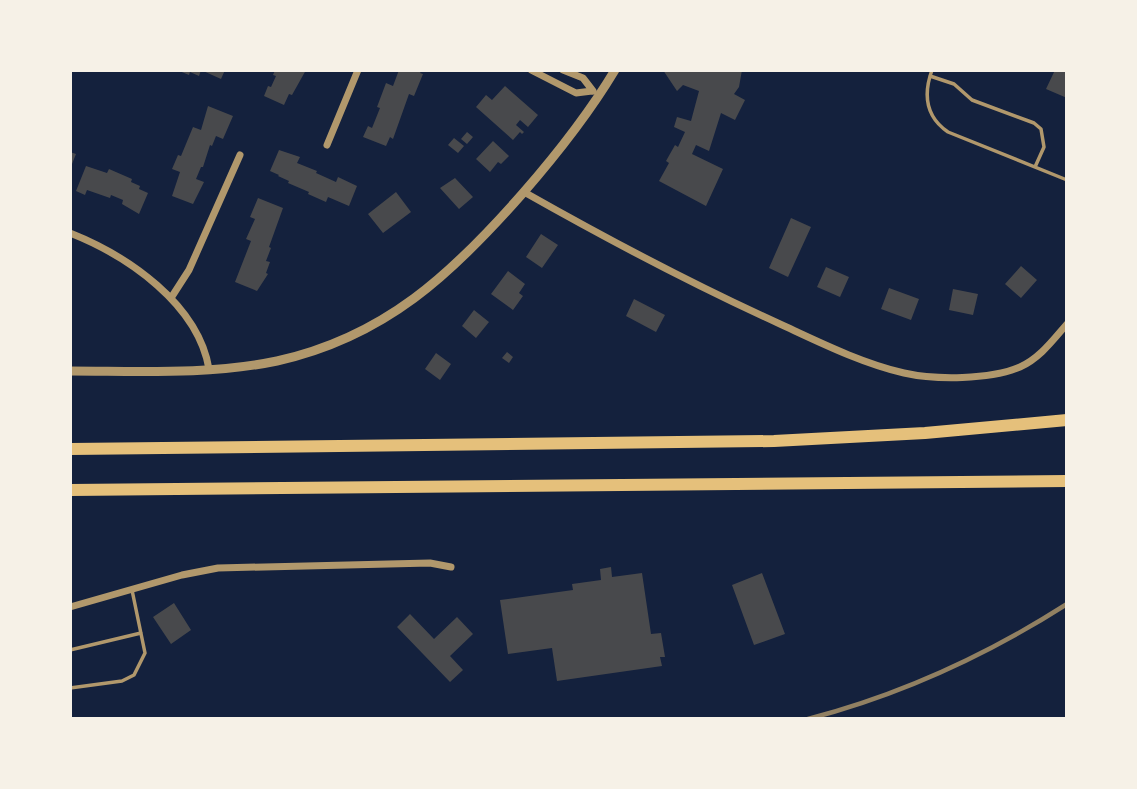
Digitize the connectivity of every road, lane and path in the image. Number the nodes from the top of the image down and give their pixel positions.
1 (358, 70) edge
2 (531, 70) edge
3 (564, 70) edge
4 (615, 70) edge
5 (932, 70) edge
6 (930, 76) junction
7 (596, 93) junction
8 (327, 145) dead end
9 (240, 155) dead end
10 (1035, 167) junction
11 (1067, 180) edge
12 (524, 192) junction
13 (70, 233) edge
14 (171, 298) junction
15 (1067, 324) edge
16 (209, 369) junction
17 (70, 371) edge
18 (1067, 420) edge
19 (70, 449) edge
20 (1067, 481) edge
21 (70, 490) edge
22 (451, 567) dead end
23 (132, 588) junction
24 (70, 607) edge
25 (141, 633) junction
26 (70, 650) edge
27 (70, 688) edge

1 - 8 street
2 - 7 street
3 - 7 street
4 - 7 street
5 - 6 lane
6 - 10 lane
6 - 10 lane
7 - 12 street
9 - 14 street
10 - 11 lane
12 - 15 street
12 - 16 street
13 - 14 street
14 - 16 street
16 - 17 street
18 - 19 highway
20 - 21 highway
22 - 23 street
23 - 24 street
23 - 25 lane
25 - 26 lane
25 - 27 lane

